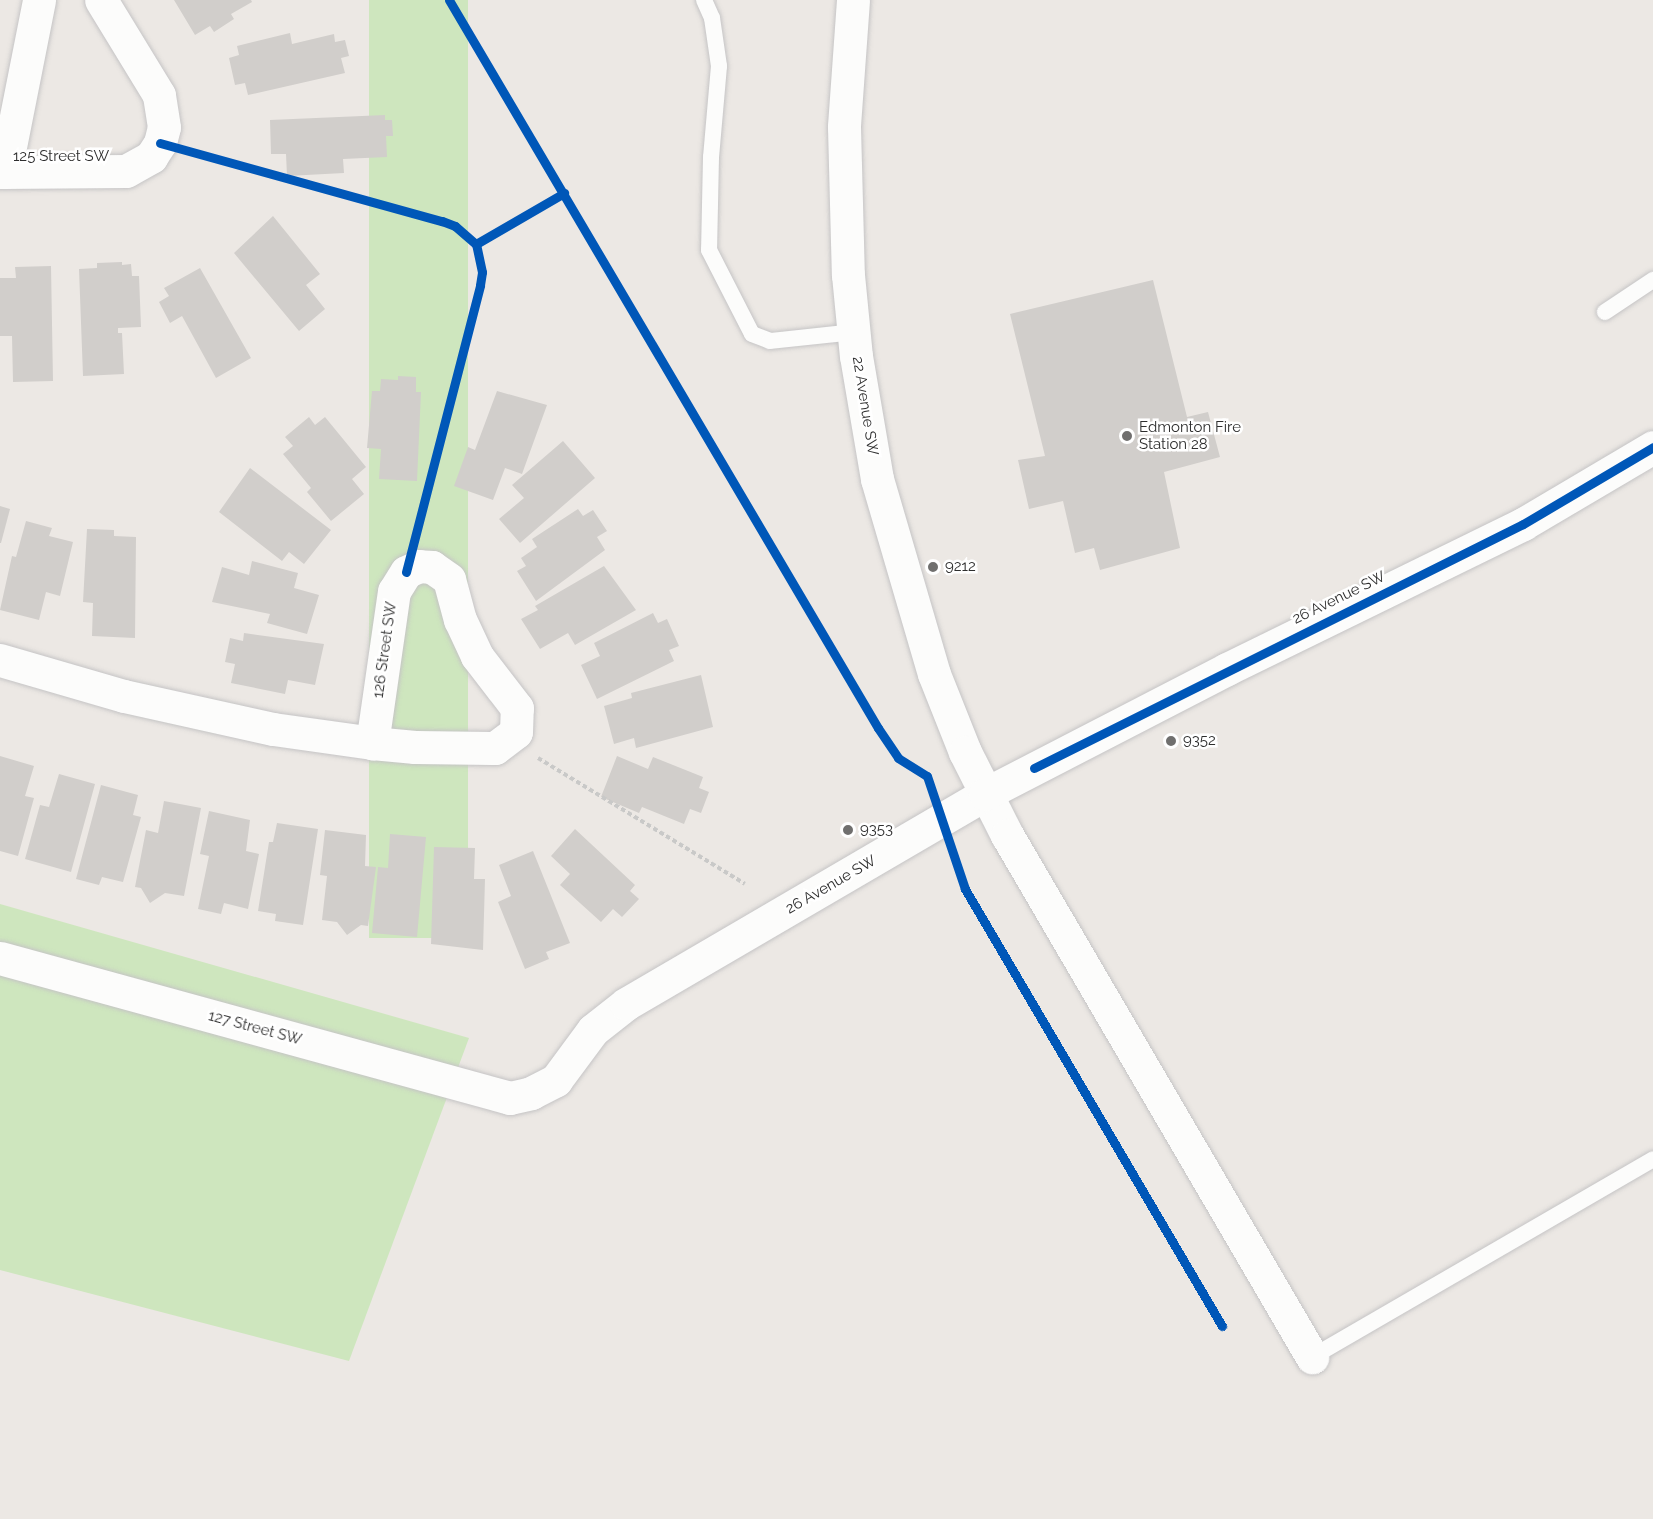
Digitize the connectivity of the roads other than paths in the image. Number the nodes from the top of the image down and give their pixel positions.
1 (39, 0) edge
2 (101, 0) edge
3 (704, 0) edge
4 (853, 0) edge
5 (3, 172) edge
6 (1653, 280) edge
7 (1605, 312) dead end
8 (854, 332) junction
9 (1653, 447) edge
10 (0, 660) edge
11 (372, 743) junction
12 (985, 794) junction
13 (0, 958) edge
14 (510, 1098) joint
15 (1653, 1159) edge
16 (1312, 1357) joint

1 - 5 street, 125 Street SW
2 - 5 street, 125 Street SW
3 - 8 lane
4 - 8 street, 22 Avenue SW
6 - 7 lane
8 - 12 street, 22 Avenue SW
9 - 12 street, 26 Avenue SW
10 - 11 street
11 - 11 street, 126 Street SW
12 - 14 street, 26 Avenue SW
12 - 16 street, 22 Avenue SW
13 - 14 street, 127 Street SW
15 - 16 lane

